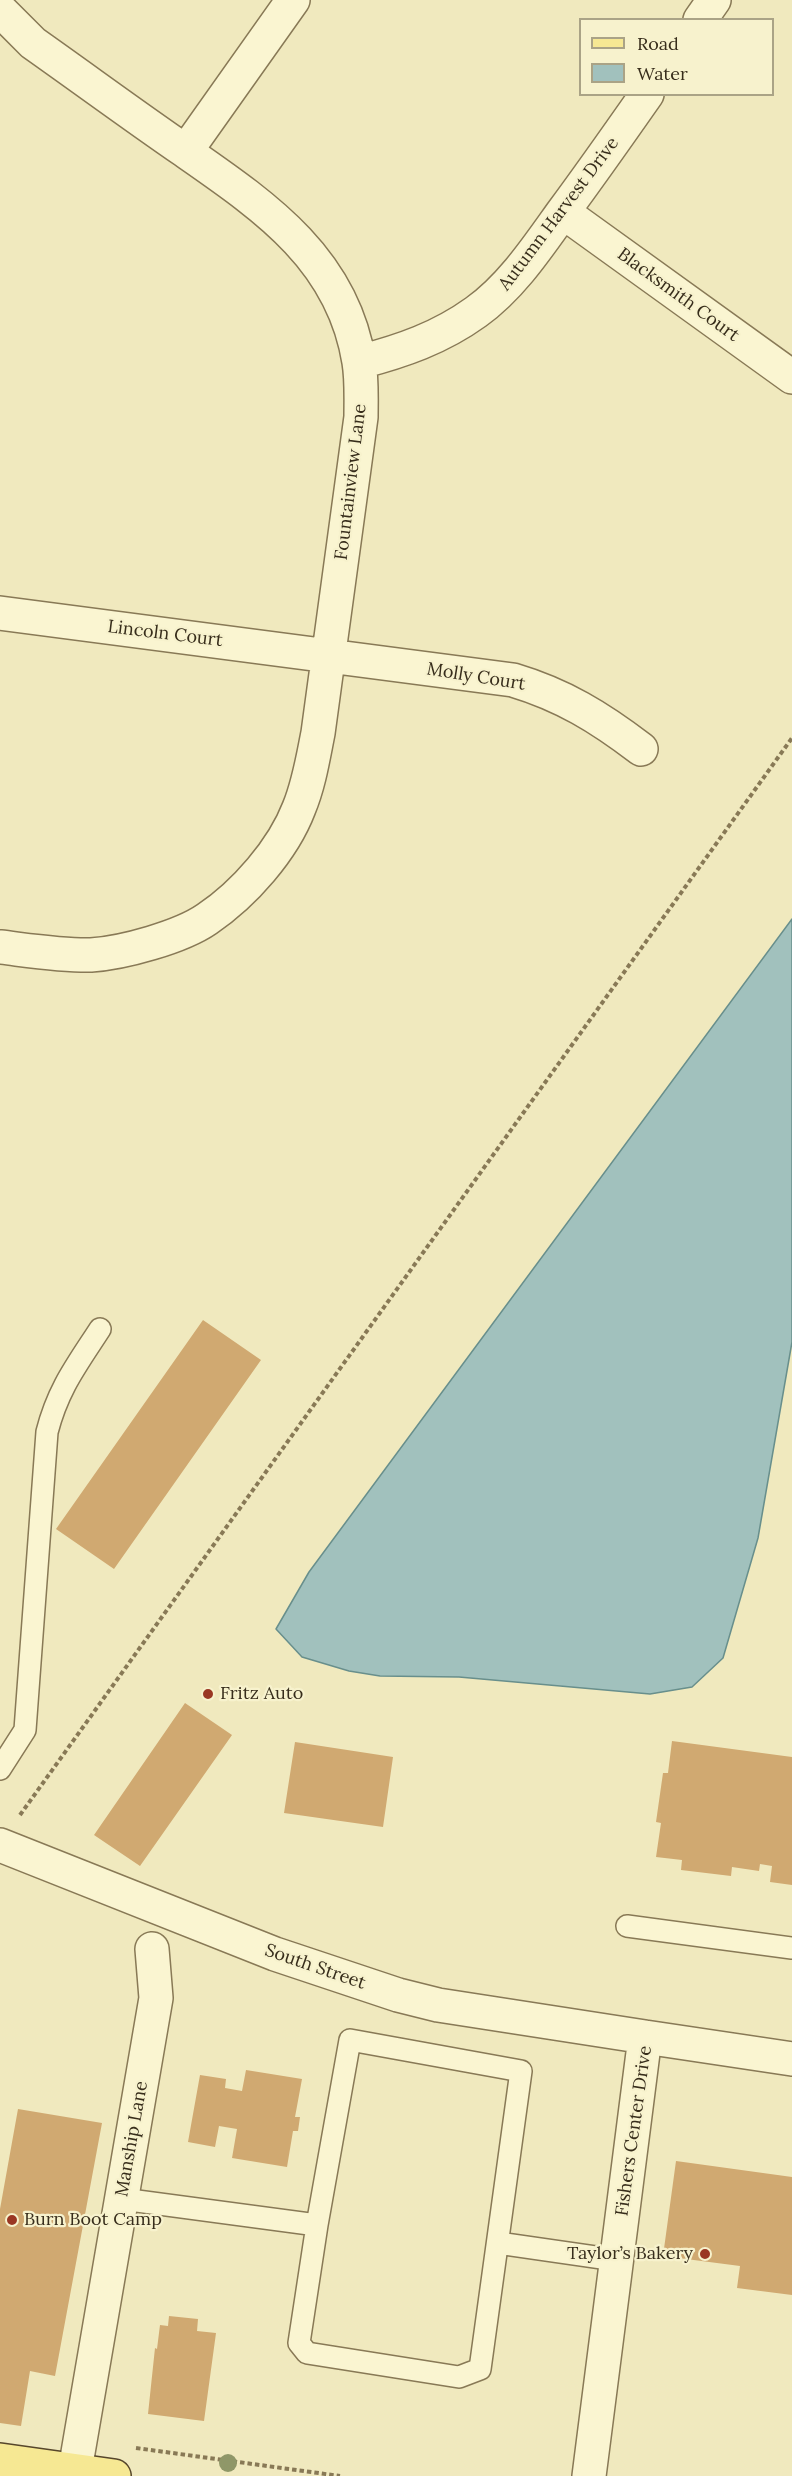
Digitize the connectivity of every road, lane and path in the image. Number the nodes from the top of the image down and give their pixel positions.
1 (293, 0) edge
2 (714, 0) edge
3 (0, 10) edge
4 (701, 18) edge
5 (646, 96) edge
6 (186, 151) junction
7 (563, 212) junction
8 (360, 362) junction
9 (792, 377) edge
10 (0, 613) edge
11 (330, 656) junction
12 (792, 738) edge
13 (641, 749) dead end
14 (0, 947) edge
15 (100, 1329) dead end
16 (0, 1769) edge
17 (21, 1813) dead end
18 (0, 1845) edge
19 (627, 1926) dead end
20 (792, 1948) edge
21 (152, 1949) dead end
22 (645, 2037) junction
23 (792, 2059) edge
24 (122, 2199) junction
25 (317, 2225) junction
26 (498, 2242) junction
27 (616, 2260) junction
28 (133, 2448) dead end
29 (0, 2460) edge
30 (75, 2470) junction
31 (114, 2476) edge
32 (340, 2476) edge
33 (589, 2476) edge

1 - 6 street
2 - 4 street
3 - 6 street, Fountainview Lane
5 - 7 street, Autumn Harvest Drive
6 - 8 street, Fountainview Lane
7 - 8 street, Autumn Harvest Drive
7 - 9 street, Blacksmith Court
8 - 11 street, Fountainview Lane
10 - 11 street, Lincoln Court
11 - 13 street, Molly Court
11 - 14 street, Fountainview Lane
12 - 17 path
15 - 16 lane
18 - 22 street, South Street
19 - 20 lane
21 - 24 street, Manship Lane
22 - 23 street, Fishers Center Drive
22 - 27 street, Fishers Center Drive
24 - 25 lane
24 - 30 street, Manship Lane
25 - 26 lane
25 - 26 lane
26 - 27 lane
27 - 33 street, Fishers Center Drive
28 - 32 path
29 - 30 main road
30 - 31 main road

